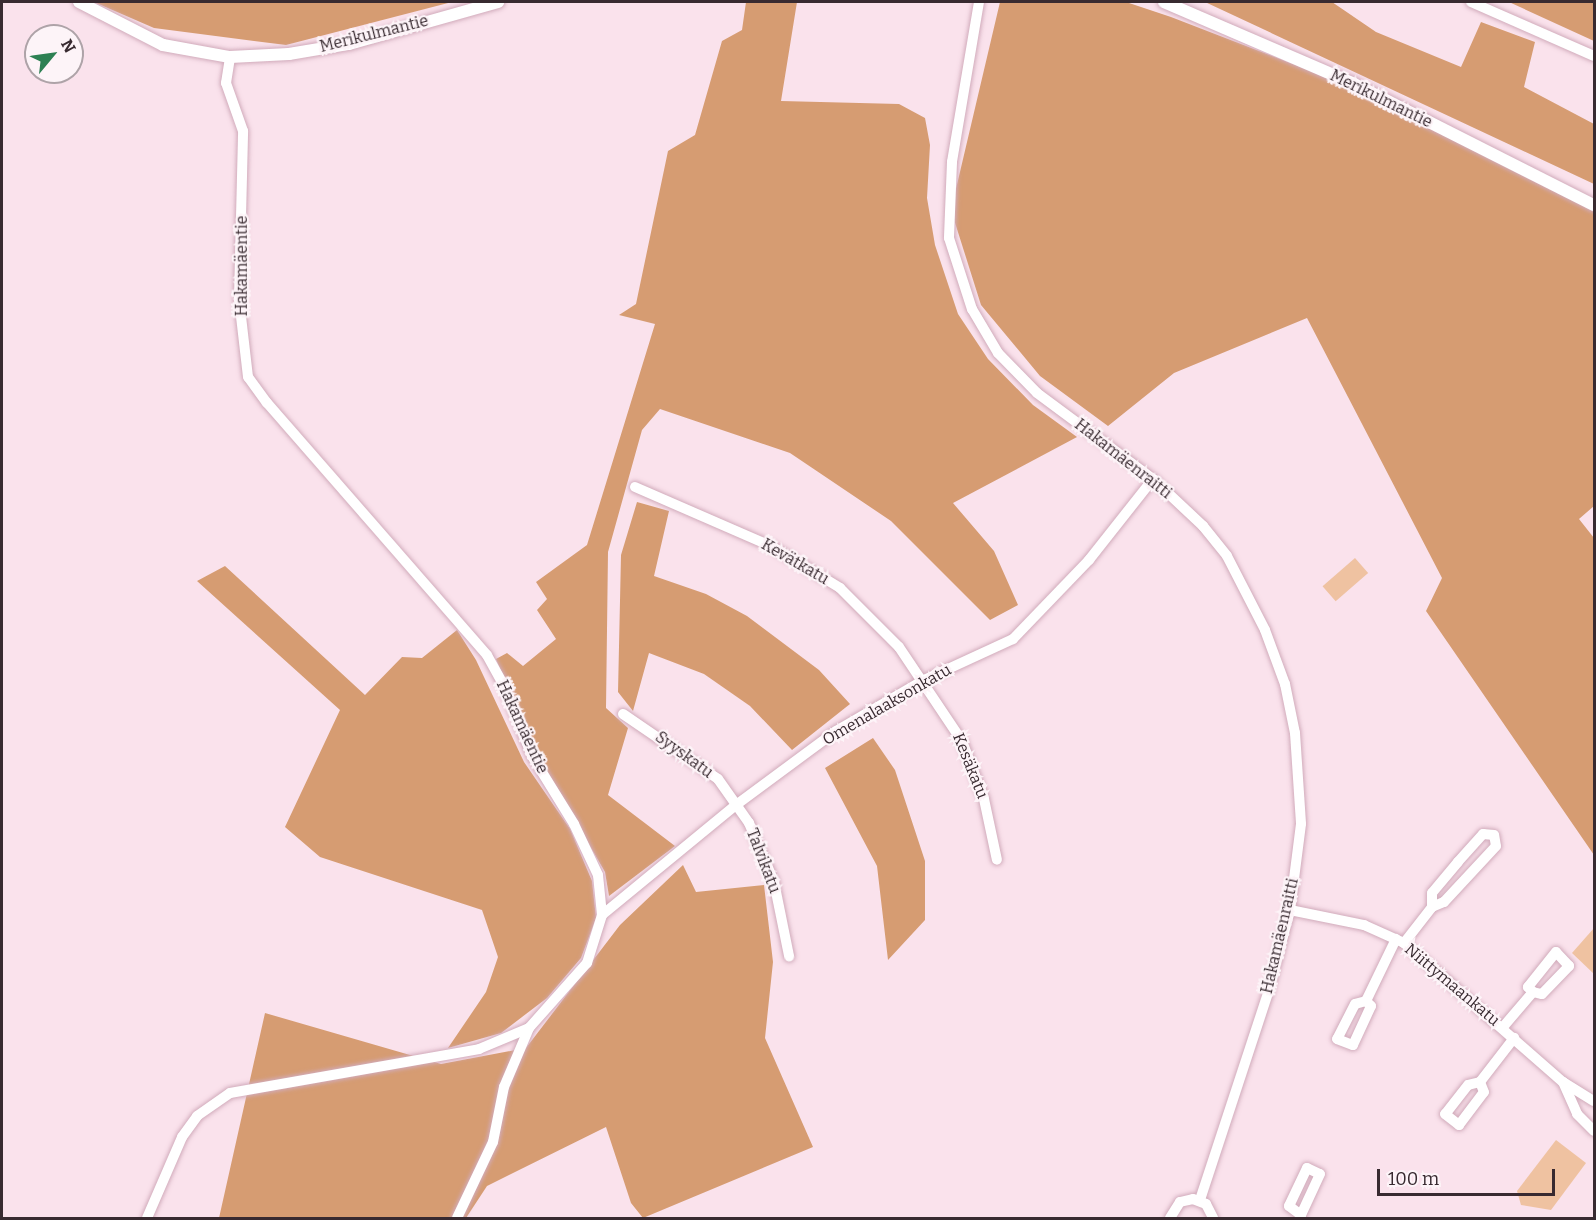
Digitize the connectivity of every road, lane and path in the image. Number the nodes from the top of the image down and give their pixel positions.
1 (79, 2) edge
2 (498, 2) edge
3 (980, 2) edge
4 (1164, 2) edge
5 (1471, 2) edge
6 (1594, 56) edge
7 (230, 57) junction
8 (1594, 205) edge
9 (1153, 479) junction
10 (635, 487) dead end
11 (924, 680) junction
12 (623, 714) dead end
13 (736, 805) junction
14 (997, 860) dead end
15 (1458, 862) junction
16 (1470, 874) junction
17 (1432, 907) junction
18 (1290, 909) junction
19 (602, 915) junction
20 (1400, 941) junction
21 (789, 956) dead end
22 (1533, 992) dead end
23 (1366, 1001) dead end
24 (529, 1028) junction
25 (1503, 1028) junction
26 (1514, 1038) junction
27 (1480, 1082) dead end
28 (1563, 1082) junction
29 (1594, 1101) edge
30 (1594, 1131) edge
31 (1200, 1200) junction
32 (147, 1218) edge
33 (457, 1218) edge
34 (1170, 1218) edge
35 (1213, 1218) edge

1 - 7 street, Merikulmantie
2 - 7 street, Merikulmantie
3 - 9 street, Hakamäenraitti
4 - 8 street, Merikulmantie
5 - 6 street
7 - 19 street, Hakamäentie
9 - 11 street, Omenalaaksonkatu
9 - 18 street, Hakamäenraitti
10 - 11 street, Kevätkatu
11 - 13 street, Omenalaaksonkatu
11 - 14 street, Kesäkatu
12 - 13 street, Syyskatu
13 - 19 street, Omenalaaksonkatu
13 - 21 street, Talvikatu
15 - 16 street
15 - 16 street
15 - 17 street
16 - 17 street
17 - 20 street
18 - 20 street, Niittymaankatu
18 - 31 street, Hakamäenraitti
19 - 24 street, Hakamäentie
20 - 23 street
20 - 25 street, Niittymaankatu
22 - 25 street
24 - 32 street, Hakamäentie
24 - 33 street
25 - 26 street, Niittymaankatu
26 - 27 street
26 - 28 street, Niittymaankatu
28 - 29 street, Niittymaankatu
28 - 30 street, Niittymaankatu
31 - 34 street
31 - 35 street

